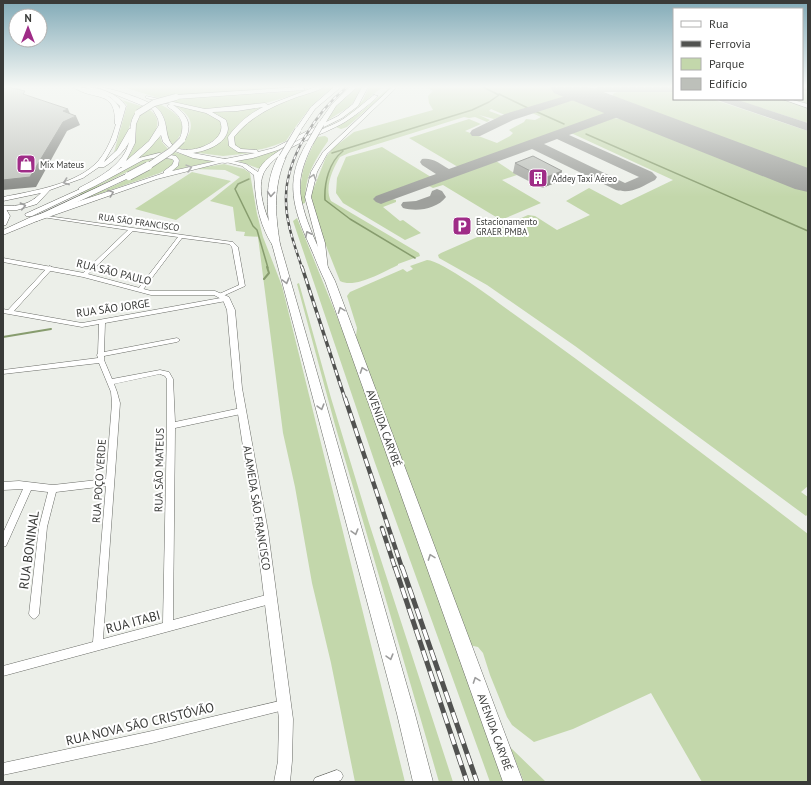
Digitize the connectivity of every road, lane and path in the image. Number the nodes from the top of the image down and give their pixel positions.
1 (338, 123) edge
2 (118, 124) edge
3 (133, 124) edge
4 (187, 124) edge
5 (224, 124) edge
6 (244, 124) edge
7 (302, 124) edge
8 (321, 124) edge
9 (326, 124) edge
10 (337, 124) edge
11 (356, 124) edge
12 (162, 125) joint
13 (351, 128) junction
14 (132, 130) junction
15 (296, 140) junction
16 (310, 140) junction
17 (174, 149) junction
18 (270, 149) junction
19 (186, 153) junction
20 (320, 160) junction
21 (225, 161) junction
22 (81, 176) junction
23 (155, 178) junction
24 (101, 181) junction
25 (258, 184) junction
26 (50, 188) junction
27 (82, 190) junction
28 (25, 195) junction
29 (40, 198) junction
30 (3, 199) edge
31 (3, 210) edge
32 (38, 217) junction
33 (3, 224) edge
34 (132, 229) junction
35 (3, 233) edge
36 (181, 236) junction
37 (276, 244) junction
38 (234, 246) joint
39 (3, 260) edge
40 (50, 268) junction
41 (324, 270) junction
42 (84, 275) junction
43 (140, 290) junction
44 (223, 297) junction
45 (6, 312) edge
46 (102, 322) junction
47 (177, 340) dead end
48 (101, 357) junction
49 (3, 372) edge
50 (110, 382) junction
51 (241, 411) junction
52 (171, 426) junction
53 (109, 482) junction
54 (3, 486) edge
55 (29, 486) junction
56 (53, 489) junction
57 (3, 542) edge
58 (270, 599) junction
59 (34, 614) dead end
60 (168, 626) junction
61 (98, 644) junction
62 (3, 671) edge
63 (284, 705) junction
64 (3, 769) edge
65 (337, 776) dead end
66 (282, 782) edge
67 (319, 782) edge
68 (423, 782) edge
69 (513, 782) edge

1 - 13 main road
2 - 22 main road
3 - 14 highway, bridge
4 - 32 highway, bridge
5 - 17 highway
6 - 18 highway
7 -> 37 highway, bridge
8 - 16 highway, AVENIDA CARYBÉ, bridge
9 - 15 highway
10 - 16 main road
11 - 13 main road
12 - 17 highway
12 - 24 highway
13 - 20 main road
14 - 22 main road
14 - 27 highway
15 - 18 highway
15 - 21 highway
16 - 20 main road
16 - 25 main road
41 -> 16 highway, AVENIDA CARYBÉ
17 - 19 highway
18 - 19 highway
19 - 21 highway
41 -> 20 main road
23 -> 21 main road
21 - 25 main road
22 -> 26 main road
23 - 24 main road
32 -> 23 main road
24 - 27 main road
25 - 37 main road
26 - 28 main road
26 - 29 main road
27 - 33 main road
28 - 29 main road
28 - 30 main road
31 -> 29 main road
31 - 33 main road
32 - 34 street, RUA SÃO FRANCISCO
32 - 35 main road
34 - 36 street, RUA SÃO FRANCISCO
34 - 42 street
36 - 38 street, RUA SÃO FRANCISCO
36 - 43 street
37 -> 68 highway
38 - 44 street, RUA SÃO JORGE
39 - 40 street, RUA SÃO PAULO
40 - 42 street, RUA SÃO PAULO
40 - 45 street
69 -> 41 highway, AVENIDA CARYBÉ
42 - 43 street, RUA SÃO PAULO
43 - 44 street, RUA SÃO PAULO
44 - 46 street, RUA SÃO JORGE
44 - 51 street, ALAMEDA SÃO FRANCISCO
45 - 46 street, RUA SÃO JORGE
46 - 48 street, RUA POÇO VERDE
47 - 48 street
48 - 49 street
48 - 50 street, RUA POÇO VERDE
50 - 52 street, RUA SÃO MATEUS
50 - 53 street, RUA POÇO VERDE
51 - 52 street
51 - 58 street, ALAMEDA SÃO FRANCISCO
52 - 60 street, RUA SÃO MATEUS
53 - 56 street
53 - 61 street, RUA POÇO VERDE
54 - 55 street
55 - 56 street
55 - 57 street
56 - 59 street, RUA BONINAL
58 - 60 street, RUA ITABI
58 - 63 street, ALAMEDA SÃO FRANCISCO
60 - 61 street, RUA ITABI
61 - 62 street, RUA ITABI
63 - 64 street, RUA NOVA SÃO CRISTÓVÃO
63 - 66 street, ALAMEDA SÃO FRANCISCO
65 - 67 street

